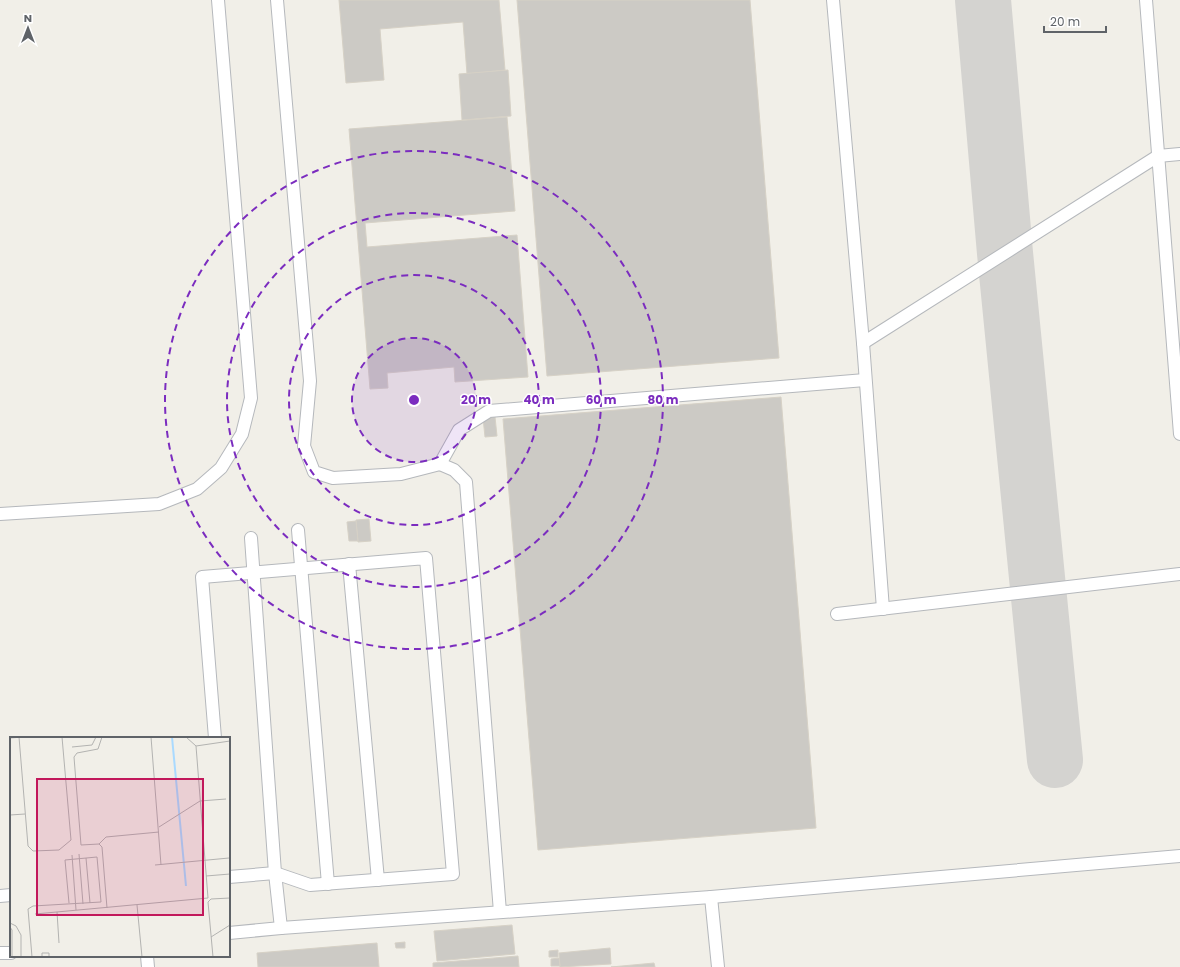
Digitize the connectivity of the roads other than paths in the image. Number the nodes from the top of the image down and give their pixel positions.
1 (218, 0) edge
2 (277, 0) edge
3 (833, 0) edge
4 (1146, 0) edge
5 (1180, 154) edge
6 (1158, 156) junction
7 (863, 343) junction
8 (865, 380) junction
9 (1180, 434) edge
10 (440, 464) junction
11 (0, 514) edge
12 (298, 530) dead end
13 (251, 538) dead end
14 (349, 564) junction
15 (301, 568) junction
16 (253, 572) junction
17 (1180, 574) edge
18 (883, 609) junction
19 (837, 614) dead end
20 (215, 737) edge
21 (1180, 856) edge
22 (275, 873) junction
23 (230, 877) edge
24 (378, 880) junction
25 (328, 884) junction
26 (10, 895) edge
27 (0, 896) edge
28 (711, 897) junction
29 (500, 912) junction
30 (281, 928) junction
31 (230, 933) edge
32 (10, 952) edge
33 (0, 953) edge
34 (718, 967) edge

1 - 11 lane
2 - 10 lane
3 - 7 lane
4 - 6 lane
5 - 6 lane
6 - 7 lane
6 - 9 lane
7 - 8 lane
8 - 10 lane
8 - 18 lane
10 - 29 lane
12 - 15 lane
13 - 16 lane
14 - 15 lane
14 - 24 lane
14 - 24 lane
15 - 16 lane
15 - 25 lane
16 - 20 lane
16 - 22 lane
17 - 18 lane
18 - 19 lane
21 - 28 lane
22 - 23 lane
22 - 25 lane
22 - 30 lane
24 - 25 lane
26 - 27 lane
28 - 29 lane
28 - 34 lane
29 - 30 lane
30 - 31 lane
32 - 33 lane

